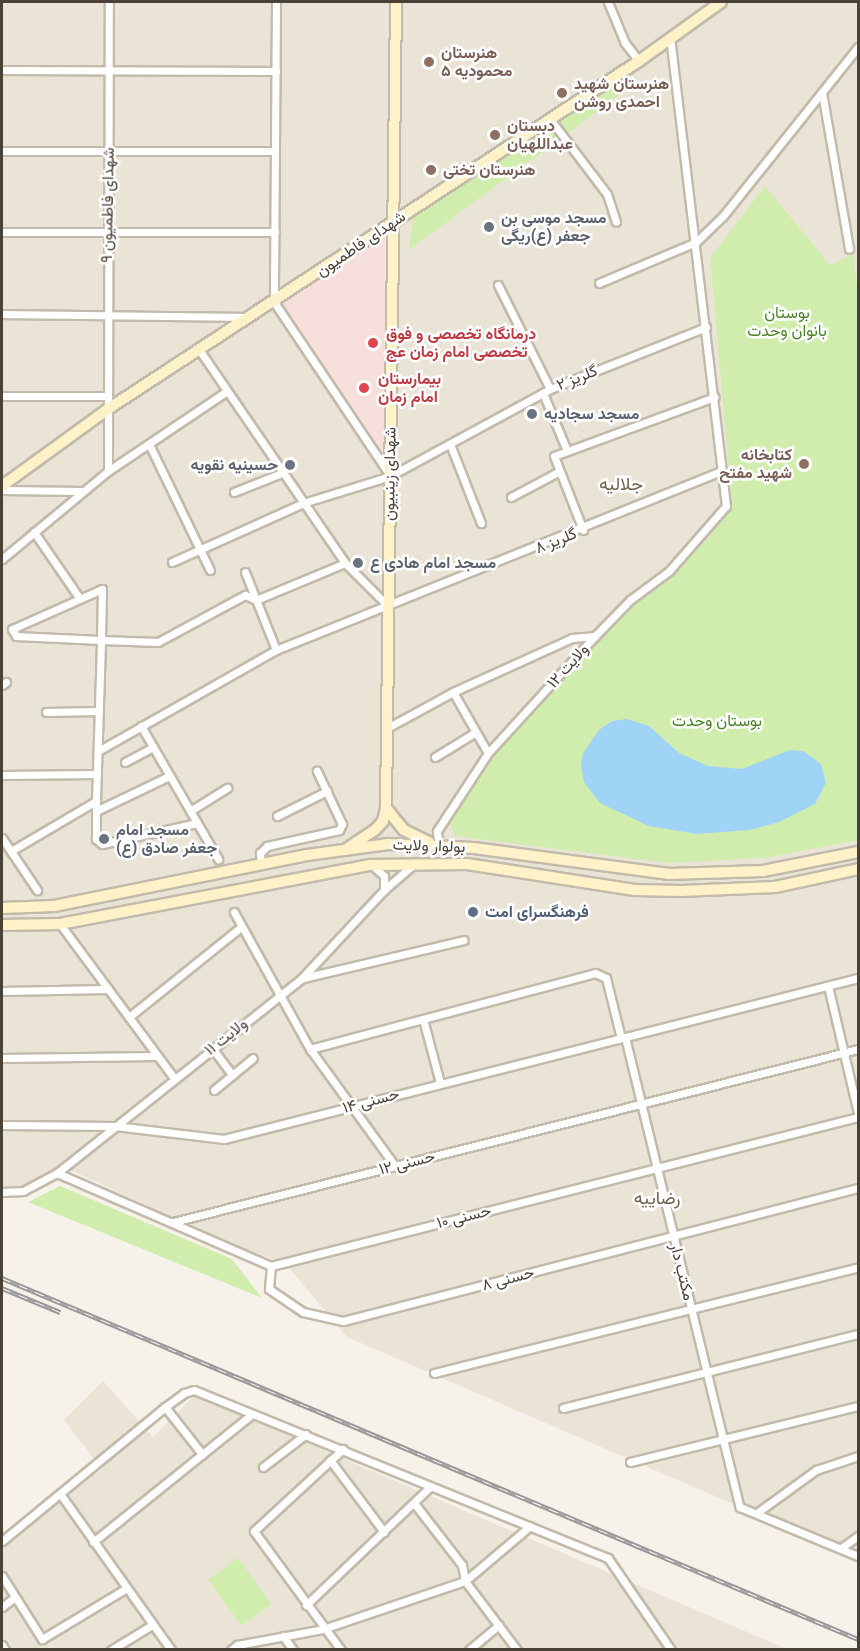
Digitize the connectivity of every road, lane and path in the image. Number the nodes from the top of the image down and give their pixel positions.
1 (109, 2) edge
2 (276, 2) edge
3 (396, 2) edge
4 (608, 2) edge
5 (721, 2) edge
6 (670, 39) junction
7 (858, 47) edge
8 (639, 61) junction
9 (2, 70) edge
10 (109, 70) junction
11 (276, 71) junction
12 (822, 92) junction
13 (550, 119) junction
14 (2, 151) edge
15 (110, 151) junction
16 (275, 151) junction
17 (394, 221) junction
18 (616, 222) dead end
19 (2, 232) edge
20 (275, 232) junction
21 (108, 233) junction
22 (696, 242) junction
23 (849, 249) dead end
24 (599, 283) dead end
25 (498, 285) dead end
26 (274, 302) junction
27 (2, 314) edge
28 (106, 314) junction
29 (253, 317) junction
30 (706, 327) junction
31 (200, 351) junction
32 (227, 391) junction
33 (547, 391) junction
34 (2, 396) edge
35 (107, 396) junction
36 (714, 398) junction
37 (108, 409) junction
38 (149, 444) junction
39 (450, 444) junction
40 (567, 451) junction
41 (108, 471) junction
42 (560, 471) junction
43 (722, 471) junction
44 (282, 473) junction
45 (390, 476) junction
46 (2, 488) edge
47 (82, 491) junction
48 (234, 492) dead end
49 (511, 497) dead end
50 (303, 502) junction
51 (481, 523) dead end
52 (583, 530) junction
53 (34, 532) junction
54 (200, 550) junction
55 (2, 559) edge
56 (172, 562) dead end
57 (345, 563) junction
58 (210, 570) dead end
59 (245, 572) dead end
60 (80, 599) junction
61 (256, 600) junction
62 (389, 607) junction
63 (595, 636) junction
64 (101, 640) junction
65 (276, 650) junction
66 (453, 692) junction
67 (99, 711) junction
68 (46, 712) dead end
69 (141, 726) junction
70 (387, 728) junction
71 (474, 733) junction
72 (153, 747) junction
73 (98, 751) junction
74 (488, 753) junction
75 (435, 757) dead end
76 (125, 762) dead end
77 (317, 771) dead end
78 (97, 774) junction
79 (2, 775) edge
80 (169, 776) junction
81 (227, 789) dead end
82 (327, 790) junction
83 (96, 801) junction
84 (386, 808) junction
85 (189, 810) junction
86 (96, 811) junction
87 (277, 816) dead end
88 (197, 823) junction
89 (3, 842) edge
90 (439, 846) junction
91 (345, 850) junction
92 (11, 851) junction
93 (858, 852) edge
94 (218, 859) dead end
95 (415, 863) junction
96 (261, 864) junction
97 (370, 865) junction
98 (858, 869) edge
99 (37, 890) dead end
100 (384, 890) junction
101 (2, 908) edge
102 (234, 912) dead end
103 (60, 924) junction
104 (2, 925) edge
105 (242, 927) junction
106 (464, 940) dead end
107 (302, 978) junction
108 (858, 978) edge
109 (828, 986) junction
110 (108, 989) junction
111 (2, 991) edge
112 (280, 995) junction
113 (129, 1017) junction
114 (423, 1019) junction
115 (623, 1037) junction
116 (212, 1048) junction
117 (310, 1049) junction
118 (858, 1049) edge
119 (844, 1052) junction
120 (157, 1056) junction
121 (2, 1058) edge
122 (253, 1058) dead end
123 (232, 1075) junction
124 (174, 1078) junction
125 (440, 1083) junction
126 (214, 1090) dead end
127 (641, 1103) junction
128 (352, 1106) junction
129 (858, 1115) edge
130 (2, 1125) edge
131 (116, 1126) junction
132 (395, 1166) junction
133 (657, 1168) junction
134 (57, 1173) junction
135 (858, 1188) edge
136 (2, 1192) edge
137 (173, 1222) junction
138 (674, 1236) junction
139 (272, 1266) junction
140 (858, 1267) edge
141 (691, 1308) junction
142 (858, 1334) edge
143 (707, 1372) junction
144 (434, 1373) dead end
145 (858, 1406) edge
146 (165, 1407) junction
147 (563, 1408) dead end
148 (251, 1415) junction
149 (306, 1434) junction
150 (723, 1438) junction
151 (343, 1449) junction
152 (202, 1454) junction
153 (858, 1456) edge
154 (330, 1460) junction
155 (630, 1462) dead end
156 (263, 1467) dead end
157 (430, 1487) junction
158 (61, 1495) junction
159 (414, 1503) junction
160 (758, 1512) junction
161 (530, 1526) junction
162 (384, 1532) junction
163 (858, 1536) edge
164 (2, 1541) edge
165 (93, 1542) junction
166 (841, 1548) junction
167 (858, 1556) edge
168 (2, 1576) edge
169 (465, 1581) junction
170 (125, 1589) junction
171 (15, 1597) junction
172 (306, 1605) junction
173 (2, 1607) edge
174 (152, 1625) junction
175 (499, 1625) junction
176 (323, 1629) junction
177 (283, 1636) junction
178 (2, 1645) edge
179 (4, 1650) edge
180 (111, 1650) edge
181 (171, 1650) edge
182 (231, 1650) edge
183 (293, 1650) edge
184 (341, 1650) edge
185 (469, 1650) edge
186 (517, 1650) edge
187 (671, 1650) edge

1 - 10 street, شهدای فاطمیون ۹
2 - 11 street
3 - 17 street, شهدای زینبیون
4 - 8 street
5 - 6 street, شهدای فاطمیون
6 - 8 street, شهدای فاطمیون
6 - 22 street
7 - 12 street
8 - 13 street, شهدای فاطمیون
9 - 10 street
10 - 11 street
10 - 15 street, شهدای فاطمیون ۹
11 - 16 street
12 - 22 street
12 - 23 street
13 - 17 street, شهدای فاطمیون
13 - 18 street
14 - 15 street
15 - 16 street
15 - 21 street, شهدای فاطمیون ۹
16 - 20 street
17 - 26 street, شهدای فاطمیون
17 - 45 street, شهدای زینبیون
19 - 21 street
20 - 21 street
20 - 26 street
21 - 28 street, شهدای فاطمیون ۹
22 - 24 street
22 - 30 street
25 - 33 street
26 - 29 street, شهدای فاطمیون
26 - 45 street
27 - 28 street
28 - 29 street
28 - 35 street, شهدای فاطمیون ۹
29 - 31 street, شهدای فاطمیون
30 - 33 street, گلریز ۲
30 - 36 street
31 - 32 street
31 - 37 street, شهدای فاطمیون
32 - 38 street
32 - 44 street
33 - 39 street, گلریز ۲
33 - 40 street
34 - 35 street
35 - 37 street, شهدای فاطمیون ۹
36 - 40 street
36 - 43 street
37 - 41 street, شهدای فاطمیون ۹
37 - 46 street, شهدای فاطمیون
38 - 41 street
38 - 54 street
39 - 45 street, گلریز ۲
39 - 51 street
40 - 42 street
41 - 47 street
42 - 49 street
42 - 52 street
43 - 52 street, گلریز ۸
43 - 63 street, ولایت ۱۲
44 - 48 street
44 - 50 street
45 - 50 street, گلریز ۲
45 - 62 street, شهدای زینبیون
46 - 47 street
47 - 53 street
50 - 54 street, گلریز ۲
50 - 57 street
52 - 62 street, گلریز ۸
53 - 55 street
53 - 60 street
54 - 56 street, گلریز ۲
54 - 58 street
57 - 61 street
57 - 62 street
59 - 61 street
60 - 64 street
60 - 64 street
61 - 64 street
61 - 65 street
62 - 65 street, گلریز ۸
62 - 70 street, شهدای زینبیون
63 - 66 street
63 - 74 street, ولایت ۱۲
64 - 67 street
65 - 69 street, گلریز ۸
66 - 70 street
66 - 71 street
67 - 68 street
67 - 73 street
69 - 72 street
69 - 73 street, گلریز ۸
70 - 84 street, شهدای زینبیون
71 - 74 street
71 - 75 street
72 - 76 street
72 - 80 street
73 - 78 street
74 - 90 street, ولایت ۱۲
77 - 82 street
78 - 79 street
78 - 83 street
80 - 85 street
80 - 86 street
81 - 85 street
82 - 87 street
82 - 96 street
83 - 86 street
83 - 92 street
84 - 90 street
84 - 91 street
85 - 88 street
86 - 88 street
88 - 94 street
89 - 92 street
90 - 91 street, بولوار ولایت
90 - 93 street, بولوار ولایت
91 - 96 street, بولوار ولایت
92 - 99 street
95 - 97 street, بولوار ولایت
95 - 98 street, بولوار ولایت
95 - 100 street, ولایت ۱۱
96 - 101 street, بولوار ولایت
97 - 100 street
97 - 103 street, بولوار ولایت
100 - 107 street, ولایت ۱۱
102 - 105 street
103 - 104 street, بولوار ولایت
103 - 110 street
105 - 112 street
105 - 113 street
106 - 107 street
107 - 112 street, ولایت ۱۱
108 - 109 street, حسنی ۱۴
109 - 115 street, حسنی ۱۴
109 - 119 street
110 - 111 street
110 - 113 street
112 - 116 street, ولایت ۱۱
112 - 117 street
113 - 120 street
114 - 115 street, مکتب دار
114 - 117 street, مکتب دار
114 - 125 street
115 - 125 street, حسنی ۱۴
115 - 127 street, مکتب دار
116 - 123 street
116 - 124 street, ولایت ۱۱
117 - 128 street
118 - 119 street, حسنی ۱۲
119 - 127 street, حسنی ۱۲
119 - 129 street
120 - 121 street
120 - 124 street
122 - 123 street
123 - 126 street
124 - 131 street, ولایت ۱۱
125 - 128 street, حسنی ۱۴
127 - 132 street, حسنی ۱۲
127 - 133 street, مکتب دار
128 - 131 street, حسنی ۱۴
128 - 132 street
129 - 133 street, حسنی ۱۰
130 - 131 street, حسنی ۱۴
131 - 134 street, ولایت ۱۱
132 - 137 street, حسنی ۱۲
133 - 138 street, مکتب دار
133 - 139 street, حسنی ۱۰
134 - 136 street, ولایت ۱۱
134 - 137 street
135 - 138 street, حسنی ۸
137 - 139 street
138 - 139 street, حسنی ۸
138 - 141 street, مکتب دار
140 - 141 street
141 - 143 street, مکتب دار
141 - 144 street
142 - 143 street
143 - 147 street
143 - 150 street, مکتب دار
145 - 150 street
146 - 148 street
146 - 152 street
146 - 158 street
148 - 149 street
148 - 152 street
149 - 151 street
149 - 156 street
150 - 155 street
150 - 160 street, مکتب دار
151 - 154 street
151 - 157 street
152 - 165 street
153 - 160 street
154 - 162 street
154 - 172 street
157 - 159 street
157 - 161 street
158 - 164 street
158 - 165 street
159 - 162 street
159 - 169 street
160 - 166 street
161 - 169 street
161 - 187 street
162 - 172 street
163 - 166 street
165 - 170 street
166 - 167 street
168 - 171 street
169 - 175 street
169 - 176 street
170 - 171 street
170 - 174 street
171 - 173 street
172 - 176 street
174 - 180 street
174 - 181 street
175 - 185 street
175 - 186 street
176 - 177 street
176 - 184 street
177 - 182 street
177 - 183 street
178 - 179 street

